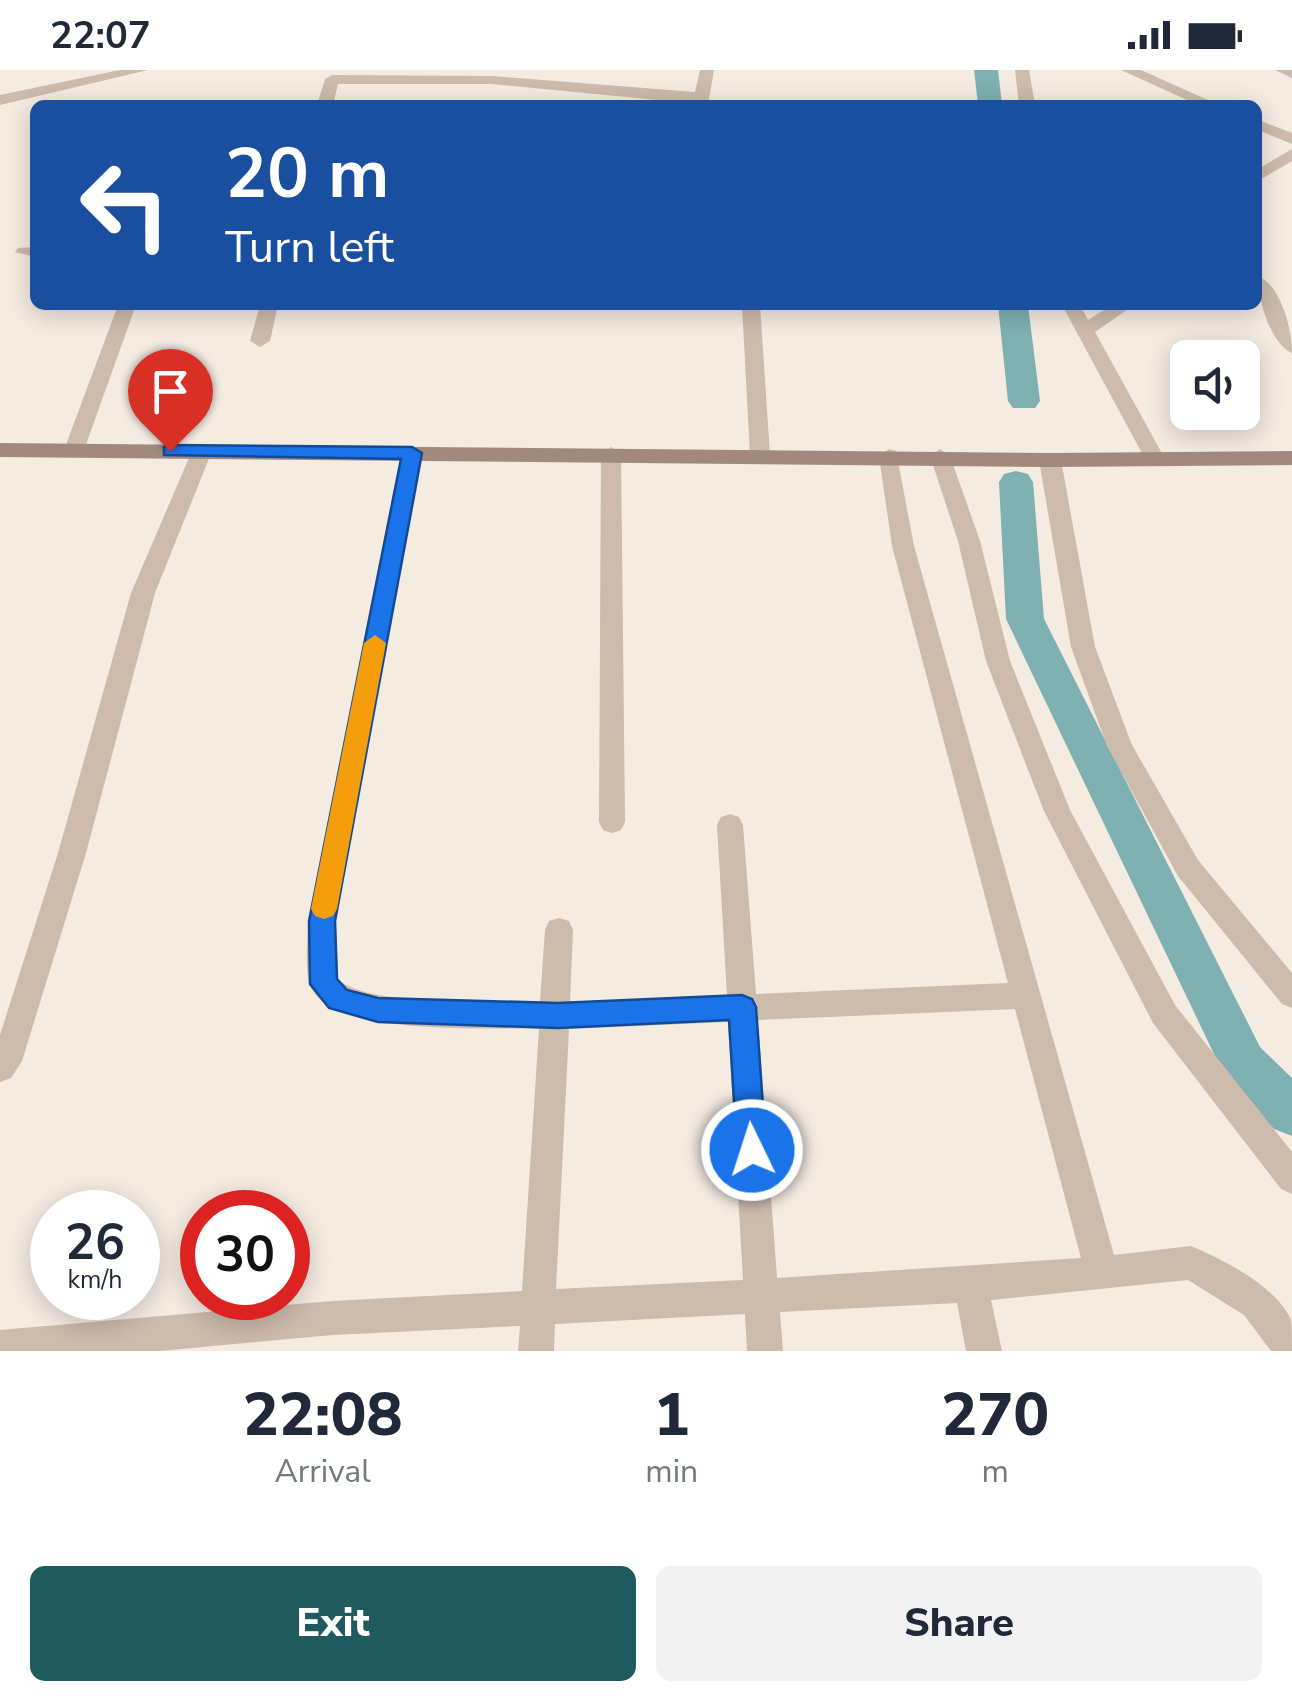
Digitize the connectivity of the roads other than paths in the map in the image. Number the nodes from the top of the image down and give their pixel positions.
1 (141, 70) edge
2 (707, 70) edge
3 (1022, 70) edge
4 (1128, 70) edge
5 (1282, 70) edge
6 (1292, 74) edge
7 (493, 81) edge
8 (0, 100) edge
9 (326, 100) edge
10 (691, 100) edge
11 (701, 100) edge
12 (1026, 100) edge
13 (1199, 100) edge
14 (1262, 126) edge
15 (1292, 139) edge
16 (1292, 154) edge
17 (1262, 173) edge
18 (1262, 289) edge
19 (125, 310) edge
20 (268, 310) edge
21 (752, 310) edge
22 (1072, 310) edge
23 (1116, 310) edge
24 (1083, 331) junction
25 (260, 341) dead end
26 (1292, 347) edge
27 (0, 450) edge
28 (74, 450) junction
29 (202, 451) junction
30 (412, 453) junction
31 (611, 454) junction
32 (760, 455) junction
33 (888, 456) junction
34 (940, 456) junction
35 (1154, 457) junction
36 (1292, 458) edge
37 (1050, 460) junction
38 (612, 822) dead end
39 (730, 825) dead end
40 (559, 930) dead end
41 (1024, 994) junction
42 (1292, 996) edge
43 (742, 1007) junction
44 (558, 1016) junction
45 (0, 1068) edge
46 (1292, 1178) edge
47 (1102, 1274) junction
48 (971, 1285) junction
49 (761, 1293) junction
50 (539, 1306) junction
51 (53, 1347) edge
52 (0, 1348) edge
53 (1292, 1350) edge
54 (536, 1351) edge
55 (765, 1351) edge
56 (984, 1351) edge

1 - 8 street
2 - 11 street
3 - 12 street
4 - 13 street
5 - 6 street
7 - 9 street
7 - 10 street
14 - 15 street
16 - 17 street
18 - 26 street
19 - 28 street
20 - 25 street
21 - 32 street
22 - 24 street
23 - 24 street
24 - 35 street
27 - 28 main road
28 - 29 main road
29 - 30 main road
29 - 45 street
30 - 31 main road
30 - 44 street
31 - 32 main road
31 - 38 street
32 - 33 main road
33 - 34 main road
33 - 41 street
34 - 37 main road
34 - 46 street
35 - 36 main road
35 - 37 main road
37 - 42 street
39 - 43 street
40 - 44 street
41 - 43 street
41 - 47 street
43 - 44 street
43 - 49 street
44 - 50 street
47 - 48 street
47 - 53 street
48 - 49 street
48 - 56 street
49 - 50 street
49 - 55 street
50 - 51 street
50 - 54 street
51 - 52 street

